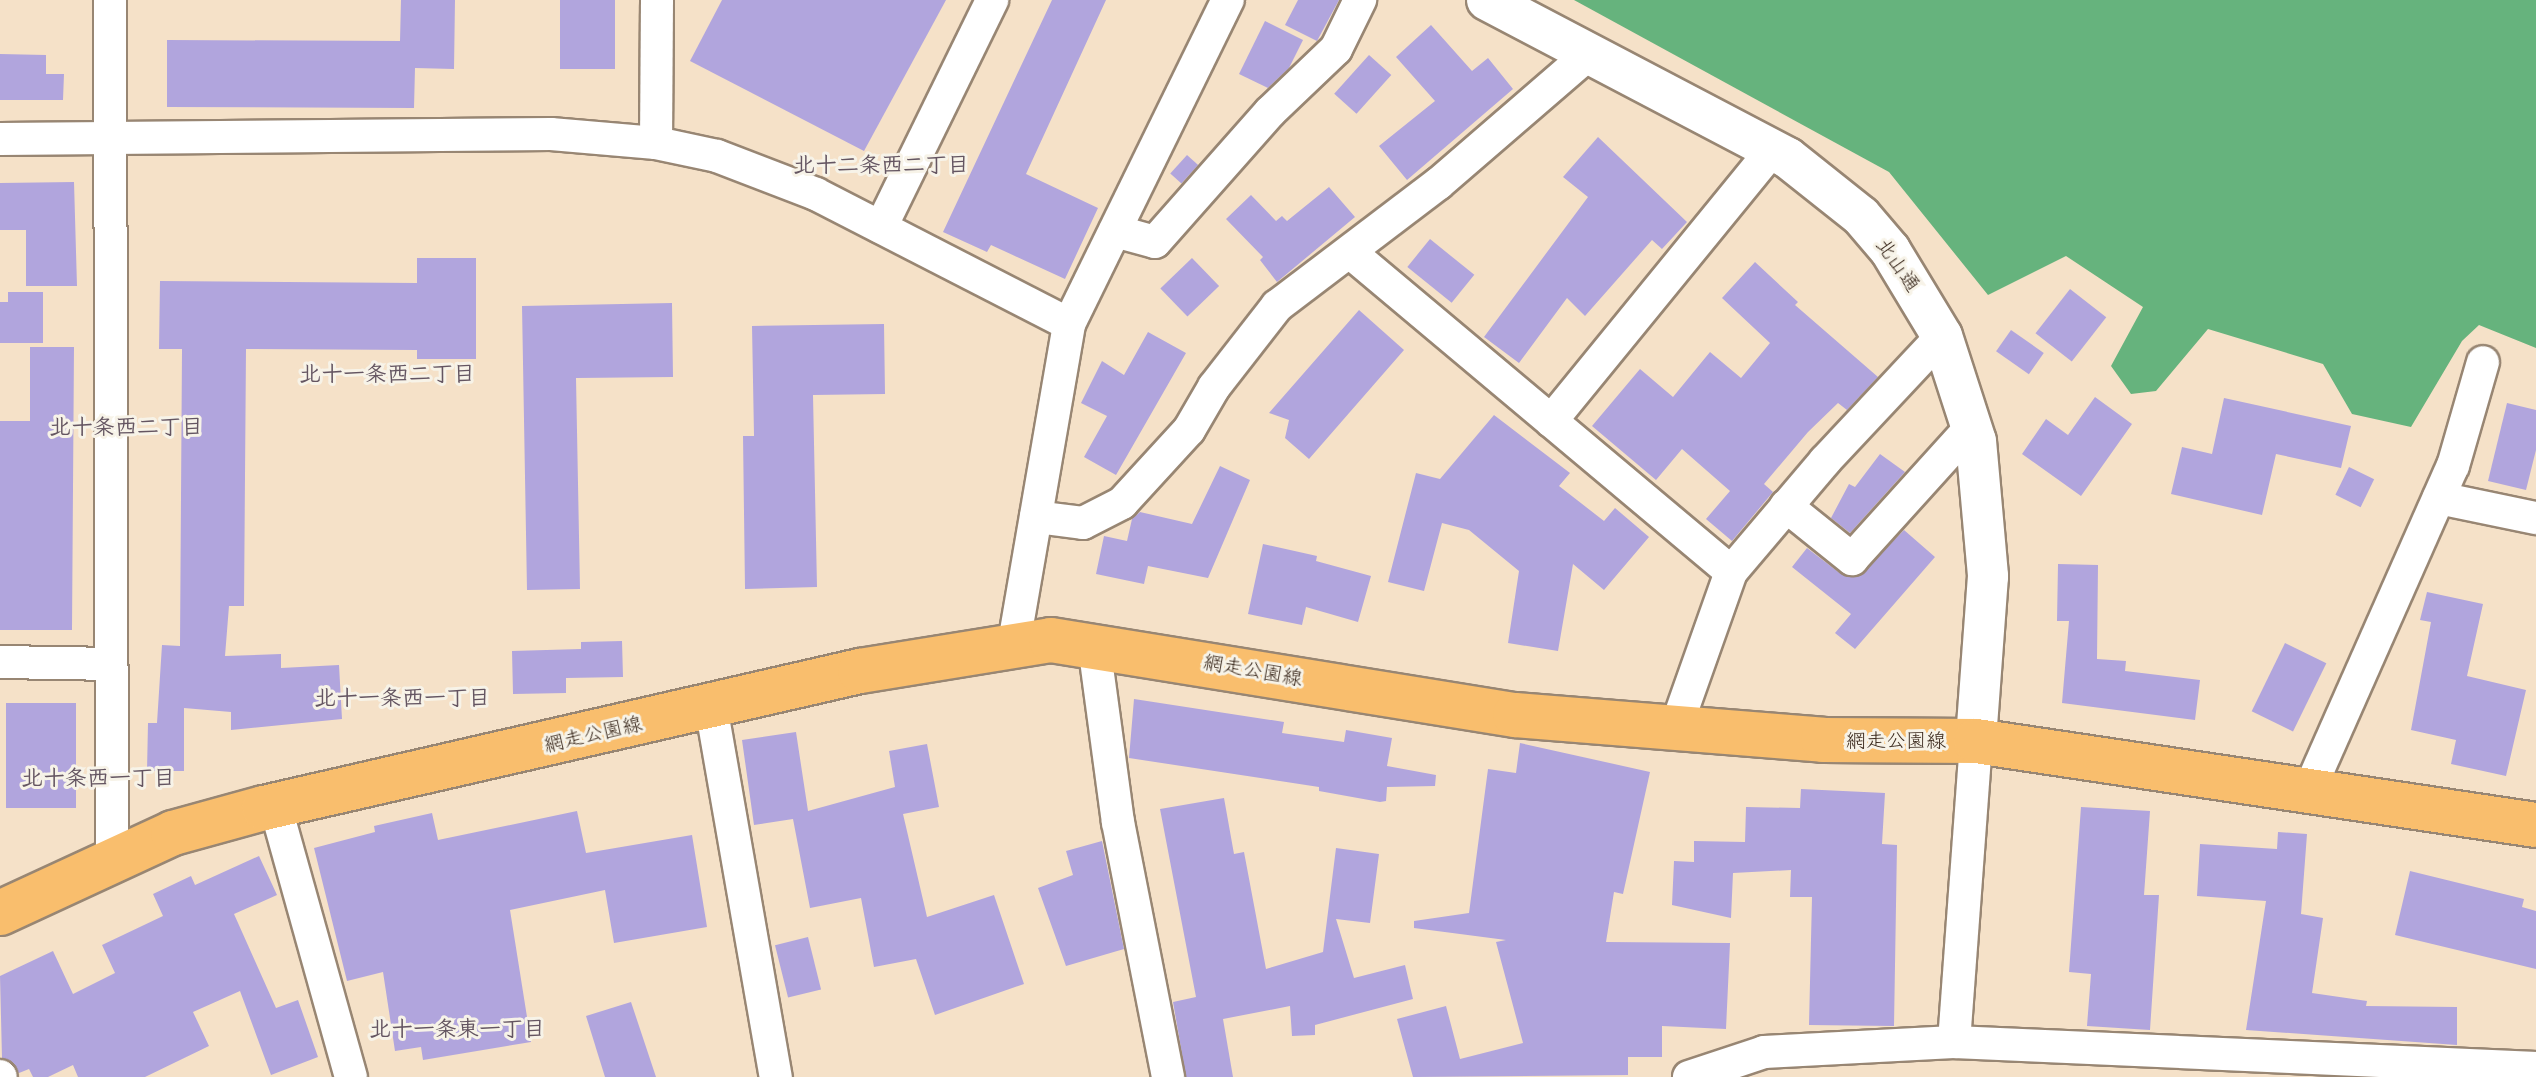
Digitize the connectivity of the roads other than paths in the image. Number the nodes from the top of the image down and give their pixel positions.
1 (110, 0) edge
2 (657, 0) edge
3 (992, 0) edge
4 (1228, 0) edge
5 (1360, 0) edge
6 (1487, 0) edge
7 (1590, 53) junction
8 (0, 139) edge
9 (110, 139) junction
10 (656, 143) junction
11 (1772, 150) junction
12 (881, 227) junction
13 (1115, 231) junction
14 (1351, 253) junction
15 (1069, 324) junction
16 (1942, 336) junction
17 (2483, 362) dead end
18 (1551, 421) junction
19 (1972, 426) junction
20 (2439, 498) junction
21 (1786, 506) junction
22 (1036, 517) junction
23 (2536, 518) edge
24 (1731, 572) junction
25 (1014, 643) junction
26 (1094, 645) junction
27 (0, 662) edge
28 (111, 664) junction
29 (711, 706) junction
30 (1675, 730) junction
31 (1976, 741) junction
32 (2310, 788) junction
33 (275, 805) junction
34 (2536, 825) edge
35 (112, 860) junction
36 (0, 913) edge
37 (1954, 1042) junction
38 (2536, 1068) edge
39 (351, 1077) edge
40 (776, 1077) edge
41 (1168, 1077) edge
42 (1689, 1077) edge

1 - 9 street
2 - 10 street
3 - 12 street
4 - 13 street
5 - 13 street
6 - 7 street, 北山通
7 - 11 street, 北山通
7 - 14 street
8 - 9 street
9 - 10 street
9 - 28 street
10 - 12 street
11 - 16 street, 北山通
11 - 18 street
12 - 15 street
13 - 15 street
14 - 18 street
14 - 22 street
15 - 22 street
16 - 19 street, 北山通
16 - 21 street
17 - 20 street
18 - 24 street
19 - 21 street
19 - 31 street, 北山通
20 - 23 street
20 - 32 street
21 - 24 street
22 - 25 street
24 - 30 street
25 - 26 main road, 網走公園線
25 - 29 main road, 網走公園線
26 - 30 main road, 網走公園線
26 - 41 street
27 - 28 street
28 - 35 street
29 - 33 main road, 網走公園線
29 - 40 street
30 - 31 main road, 網走公園線
31 - 32 main road, 網走公園線
31 - 37 street
32 - 34 main road, 網走公園線
33 - 35 main road, 網走公園線
33 - 39 street
35 - 36 main road, 網走公園線
37 - 38 street
37 - 42 street

